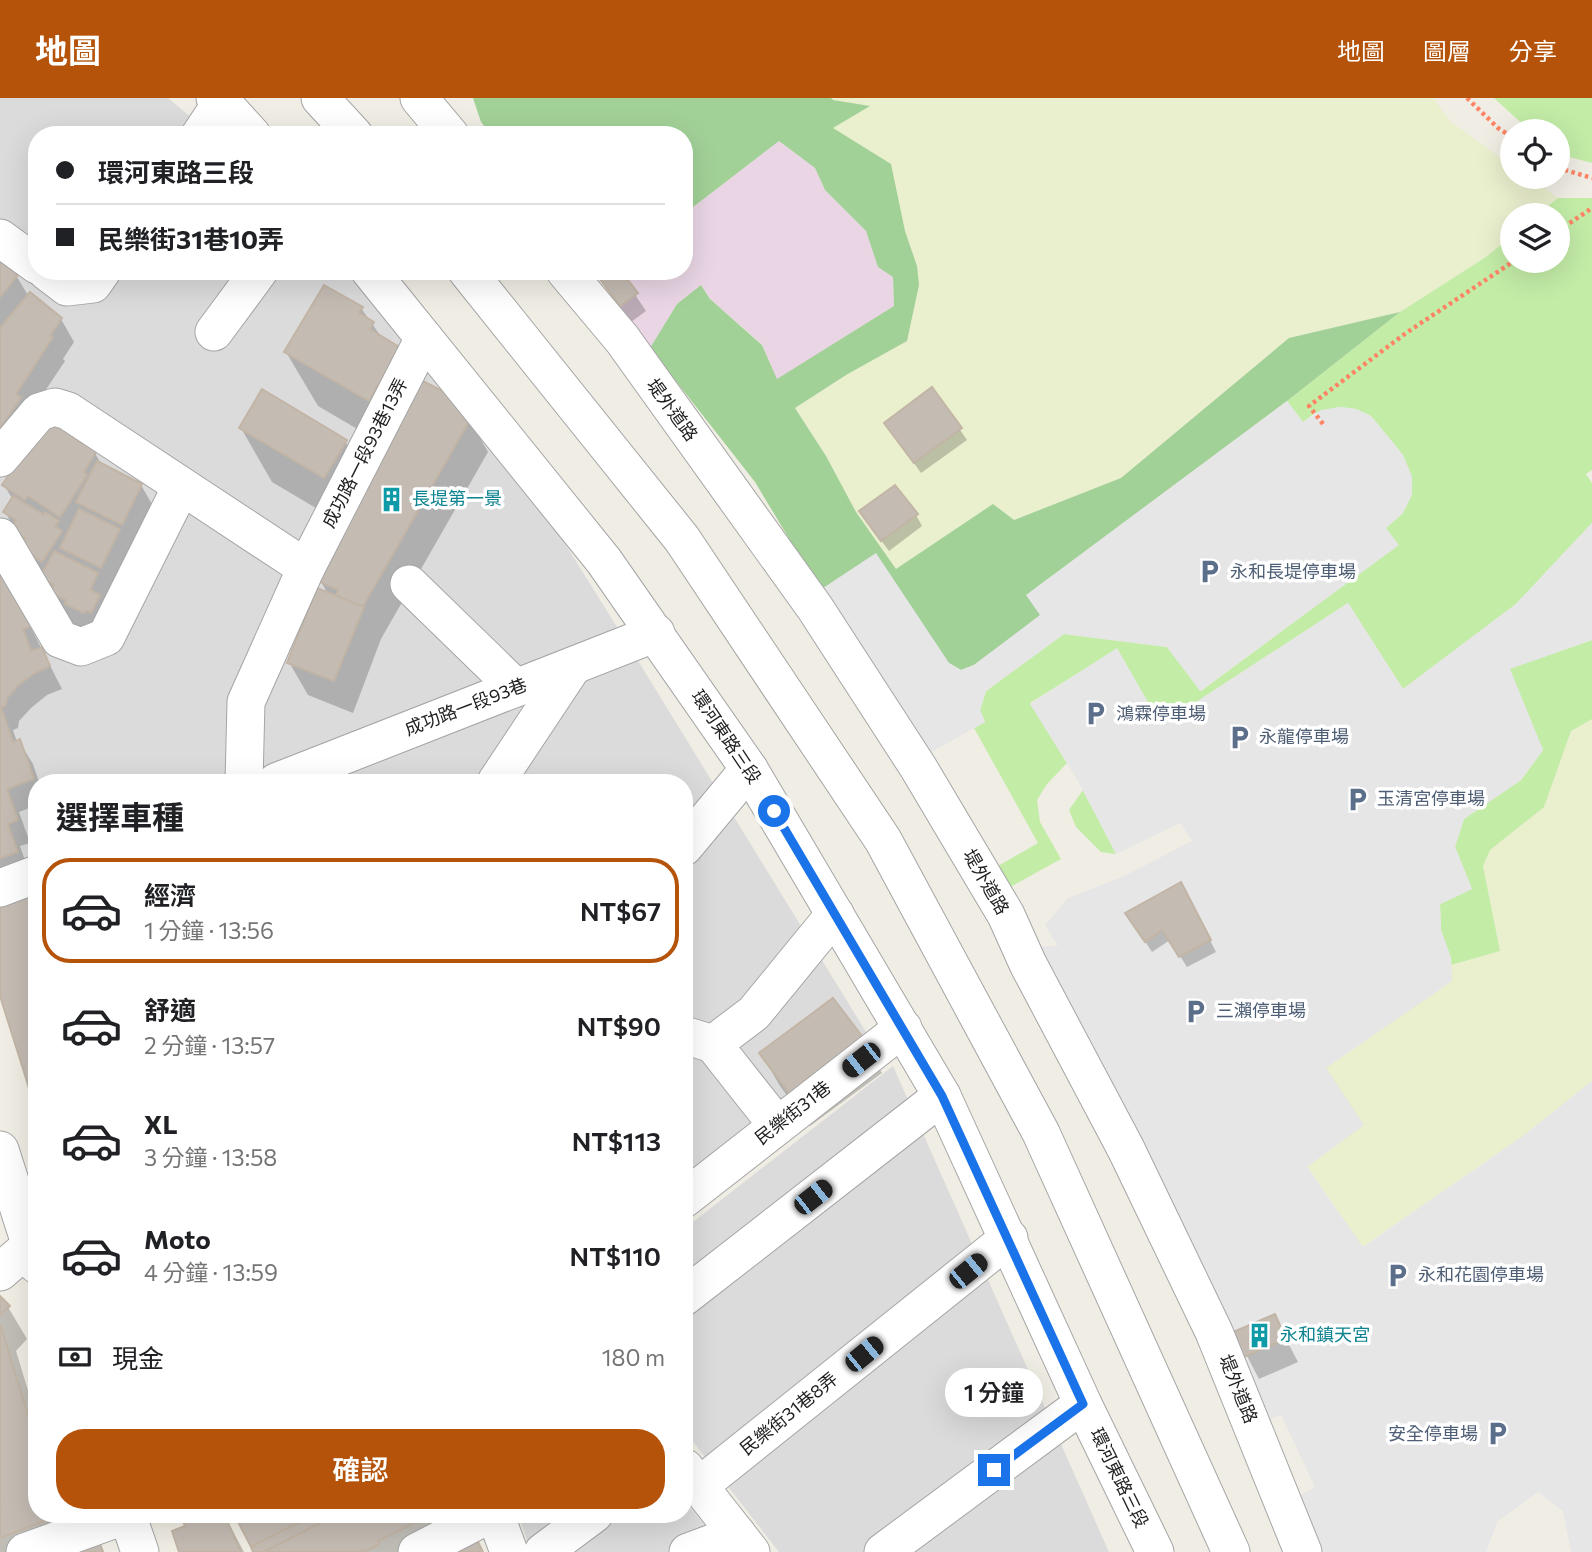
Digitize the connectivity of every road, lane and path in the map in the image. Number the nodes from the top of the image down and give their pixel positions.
1 (320, 98) edge
2 (419, 98) edge
3 (1467, 98) edge
4 (219, 100) edge
5 (205, 126) edge
6 (244, 126) edge
7 (346, 126) edge
8 (442, 126) edge
9 (1500, 129) edge
10 (1570, 172) edge
11 (1592, 178) edge
12 (1592, 208) edge
13 (1570, 223) edge
14 (0, 239) edge
15 (28, 259) edge
16 (1500, 270) edge
17 (58, 280) edge
18 (96, 280) edge
19 (252, 280) edge
20 (377, 280) edge
21 (474, 280) edge
22 (573, 280) edge
23 (214, 332) dead end
24 (424, 338) junction
25 (1323, 424) dead end
26 (0, 458) edge
27 (181, 487) junction
28 (0, 537) edge
29 (306, 568) junction
30 (409, 584) dead end
31 (656, 633) junction
32 (573, 666) junction
33 (516, 688) junction
34 (749, 769) junction
35 (244, 774) edge
36 (296, 774) edge
37 (501, 774) edge
38 (693, 836) edge
39 (28, 877) edge
40 (0, 888) edge
41 (835, 914) junction
42 (903, 1028) junction
43 (699, 1039) edge
44 (942, 1096) junction
45 (777, 1125) junction
46 (0, 1150) edge
47 (693, 1192) edge
48 (28, 1230) edge
49 (1009, 1238) junction
50 (28, 1254) edge
51 (0, 1272) edge
52 (693, 1290) edge
53 (1083, 1404) junction
54 (693, 1475) edge
55 (693, 1477) edge
56 (104, 1523) edge
57 (131, 1523) edge
58 (473, 1523) edge
59 (498, 1523) edge
60 (582, 1523) edge
61 (744, 1543) edge
62 (1219, 1546) edge
63 (25, 1552) edge
64 (140, 1552) edge
65 (417, 1552) edge
66 (509, 1552) edge
67 (543, 1552) edge
68 (688, 1552) edge
69 (883, 1552) edge
70 (1155, 1552) edge
71 (1258, 1552) edge
72 (1303, 1552) edge

1 - 7 street
2 - 8 street
3 - 9 path
4 - 5 street
4 - 6 street
10 - 11 path
12 - 13 path
14 - 15 street
16 - 25 path
17 - 18 street
19 - 23 street
20 - 24 street, 環河東路三段
21 - 62 street
22 - 72 street, 堤外道路
24 - 29 street, 成功路一段93巷13弄
24 - 31 street, 環河東路三段
26 - 27 street
27 - 28 street
27 - 29 street
29 - 35 street, 成功路一段93巷13弄
30 - 33 street
31 - 32 street, 成功路一段93巷
31 - 34 street, 環河東路三段
32 - 33 street, 成功路一段93巷
32 - 37 street
33 - 36 street, 成功路一段93巷
34 - 38 street
34 - 41 street, 環河東路三段
39 - 40 street
41 - 42 street, 環河東路三段
41 - 43 street
42 - 44 street, 環河東路三段
42 - 45 street, 民樂街31巷
43 - 45 street
44 - 49 street, 環河東路三段
44 - 52 street
45 - 47 street, 民樂街31巷
46 - 48 street
49 - 53 street, 環河東路三段
49 - 54 street, 民樂街31巷8弄
50 - 51 street
53 - 69 street
53 - 70 street, 環河東路三段
55 - 61 street
56 - 63 street
57 - 64 street
58 - 65 street
59 - 66 street
60 - 67 street
61 - 68 street
62 - 71 street

